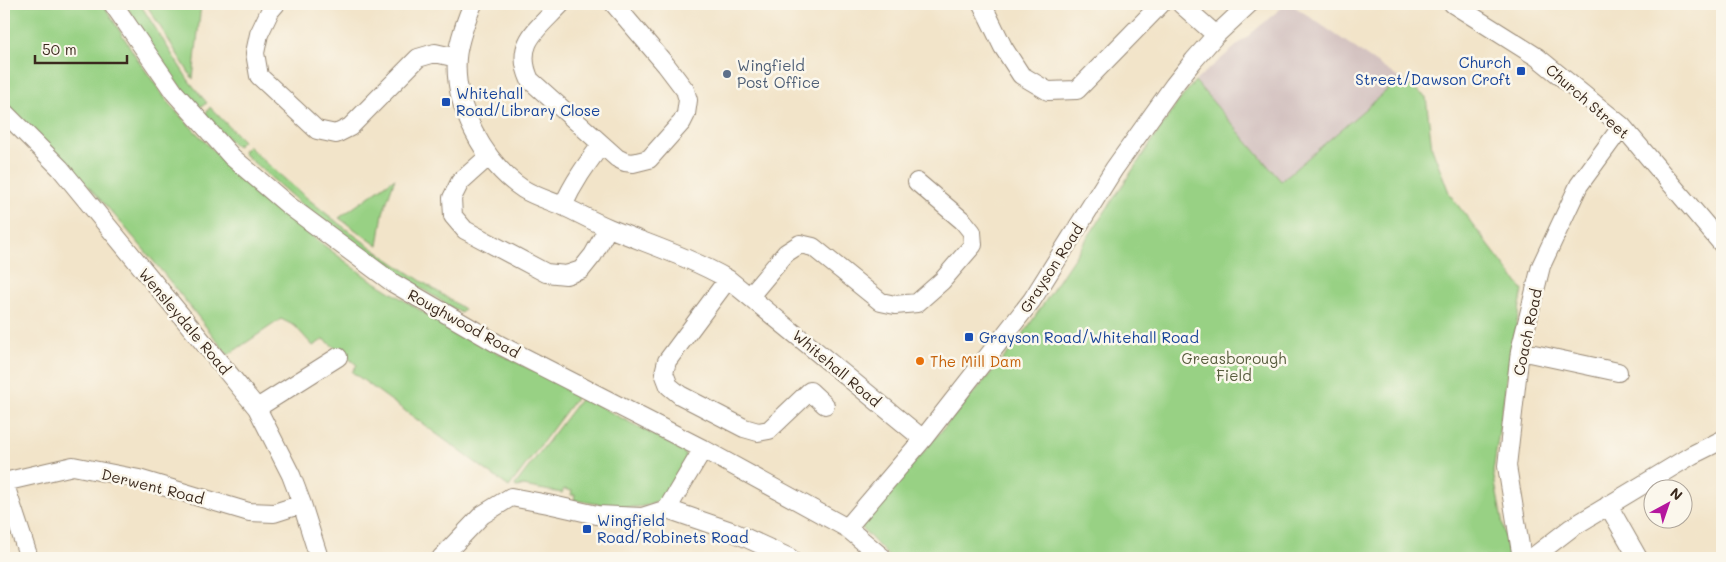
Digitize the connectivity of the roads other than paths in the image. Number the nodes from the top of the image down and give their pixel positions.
1 (113, 4) edge
2 (276, 4) edge
3 (473, 4) edge
4 (562, 4) edge
5 (614, 4) edge
6 (1161, 4) edge
7 (1181, 4) edge
8 (1249, 4) edge
9 (1453, 4) edge
10 (983, 5) edge
11 (1216, 35) junction
12 (457, 58) junction
13 (4, 112) edge
14 (1622, 126) junction
15 (601, 145) junction
16 (488, 156) junction
17 (917, 182) dead end
18 (563, 206) junction
19 (608, 228) junction
20 (1722, 244) edge
21 (728, 279) junction
22 (750, 296) junction
23 (1520, 351) junction
24 (338, 357) dead end
25 (1618, 372) dead end
26 (825, 405) dead end
27 (257, 408) junction
28 (923, 439) junction
29 (1722, 440) edge
30 (703, 449) junction
31 (4, 482) edge
32 (302, 504) junction
33 (1608, 505) junction
34 (667, 509) junction
35 (847, 528) junction
36 (30, 558) edge
37 (319, 558) edge
38 (441, 558) edge
39 (790, 558) edge
40 (883, 558) edge
41 (1522, 558) edge
42 (1532, 558) edge
43 (1638, 558) edge

1 - 30 street, Roughwood Road
2 - 12 street
3 - 12 street, Whitehall Road
4 - 15 street
5 - 15 street
6 - 10 street
7 - 11 street
8 - 11 street, Grayson Road
9 - 14 street, Church Street
11 - 28 street, Grayson Road
12 - 16 street, Whitehall Road
13 - 27 street, Wensleydale Road
14 - 20 street, Church Street
14 - 23 street, Coach Road
15 - 18 street
16 - 18 street, Whitehall Road
16 - 19 street
17 - 22 street
18 - 19 street, Whitehall Road
19 - 21 street, Whitehall Road
21 - 22 street, Whitehall Road
21 - 26 street
22 - 28 street, Whitehall Road
23 - 25 street
23 - 41 street, Coach Road
24 - 27 street
27 - 32 street, Wensleydale Road
28 - 35 street, Grayson Road
29 - 33 street
30 - 34 street
30 - 35 street, Roughwood Road
31 - 32 street, Derwent Road
31 - 36 street
32 - 37 street, Wensleydale Road
33 - 42 street
33 - 43 street
34 - 38 street
34 - 39 street
35 - 40 street, Roughwood Road

